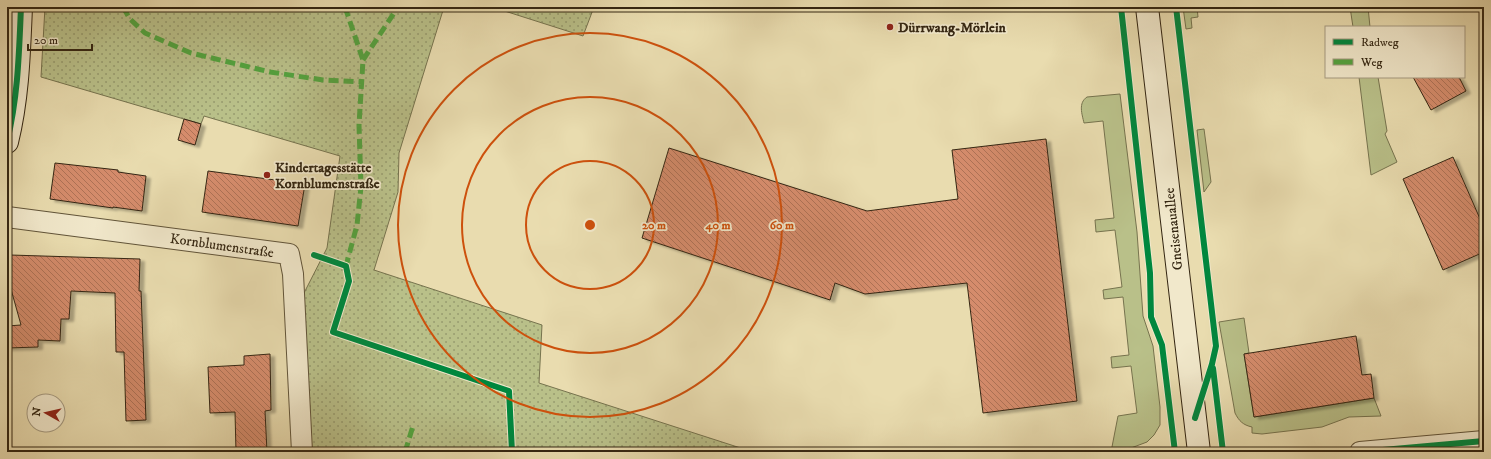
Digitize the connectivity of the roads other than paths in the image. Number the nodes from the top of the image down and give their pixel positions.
1 (21, 7) edge
2 (1147, 7) edge
3 (7, 142) edge
4 (7, 217) edge
5 (1484, 441) edge
6 (302, 452) edge
7 (1199, 452) edge
8 (1360, 452) edge

1 - 3 main road
2 - 7 main road, Gneisenauallee
4 - 6 street, Kornblumenstraße
5 - 8 street

